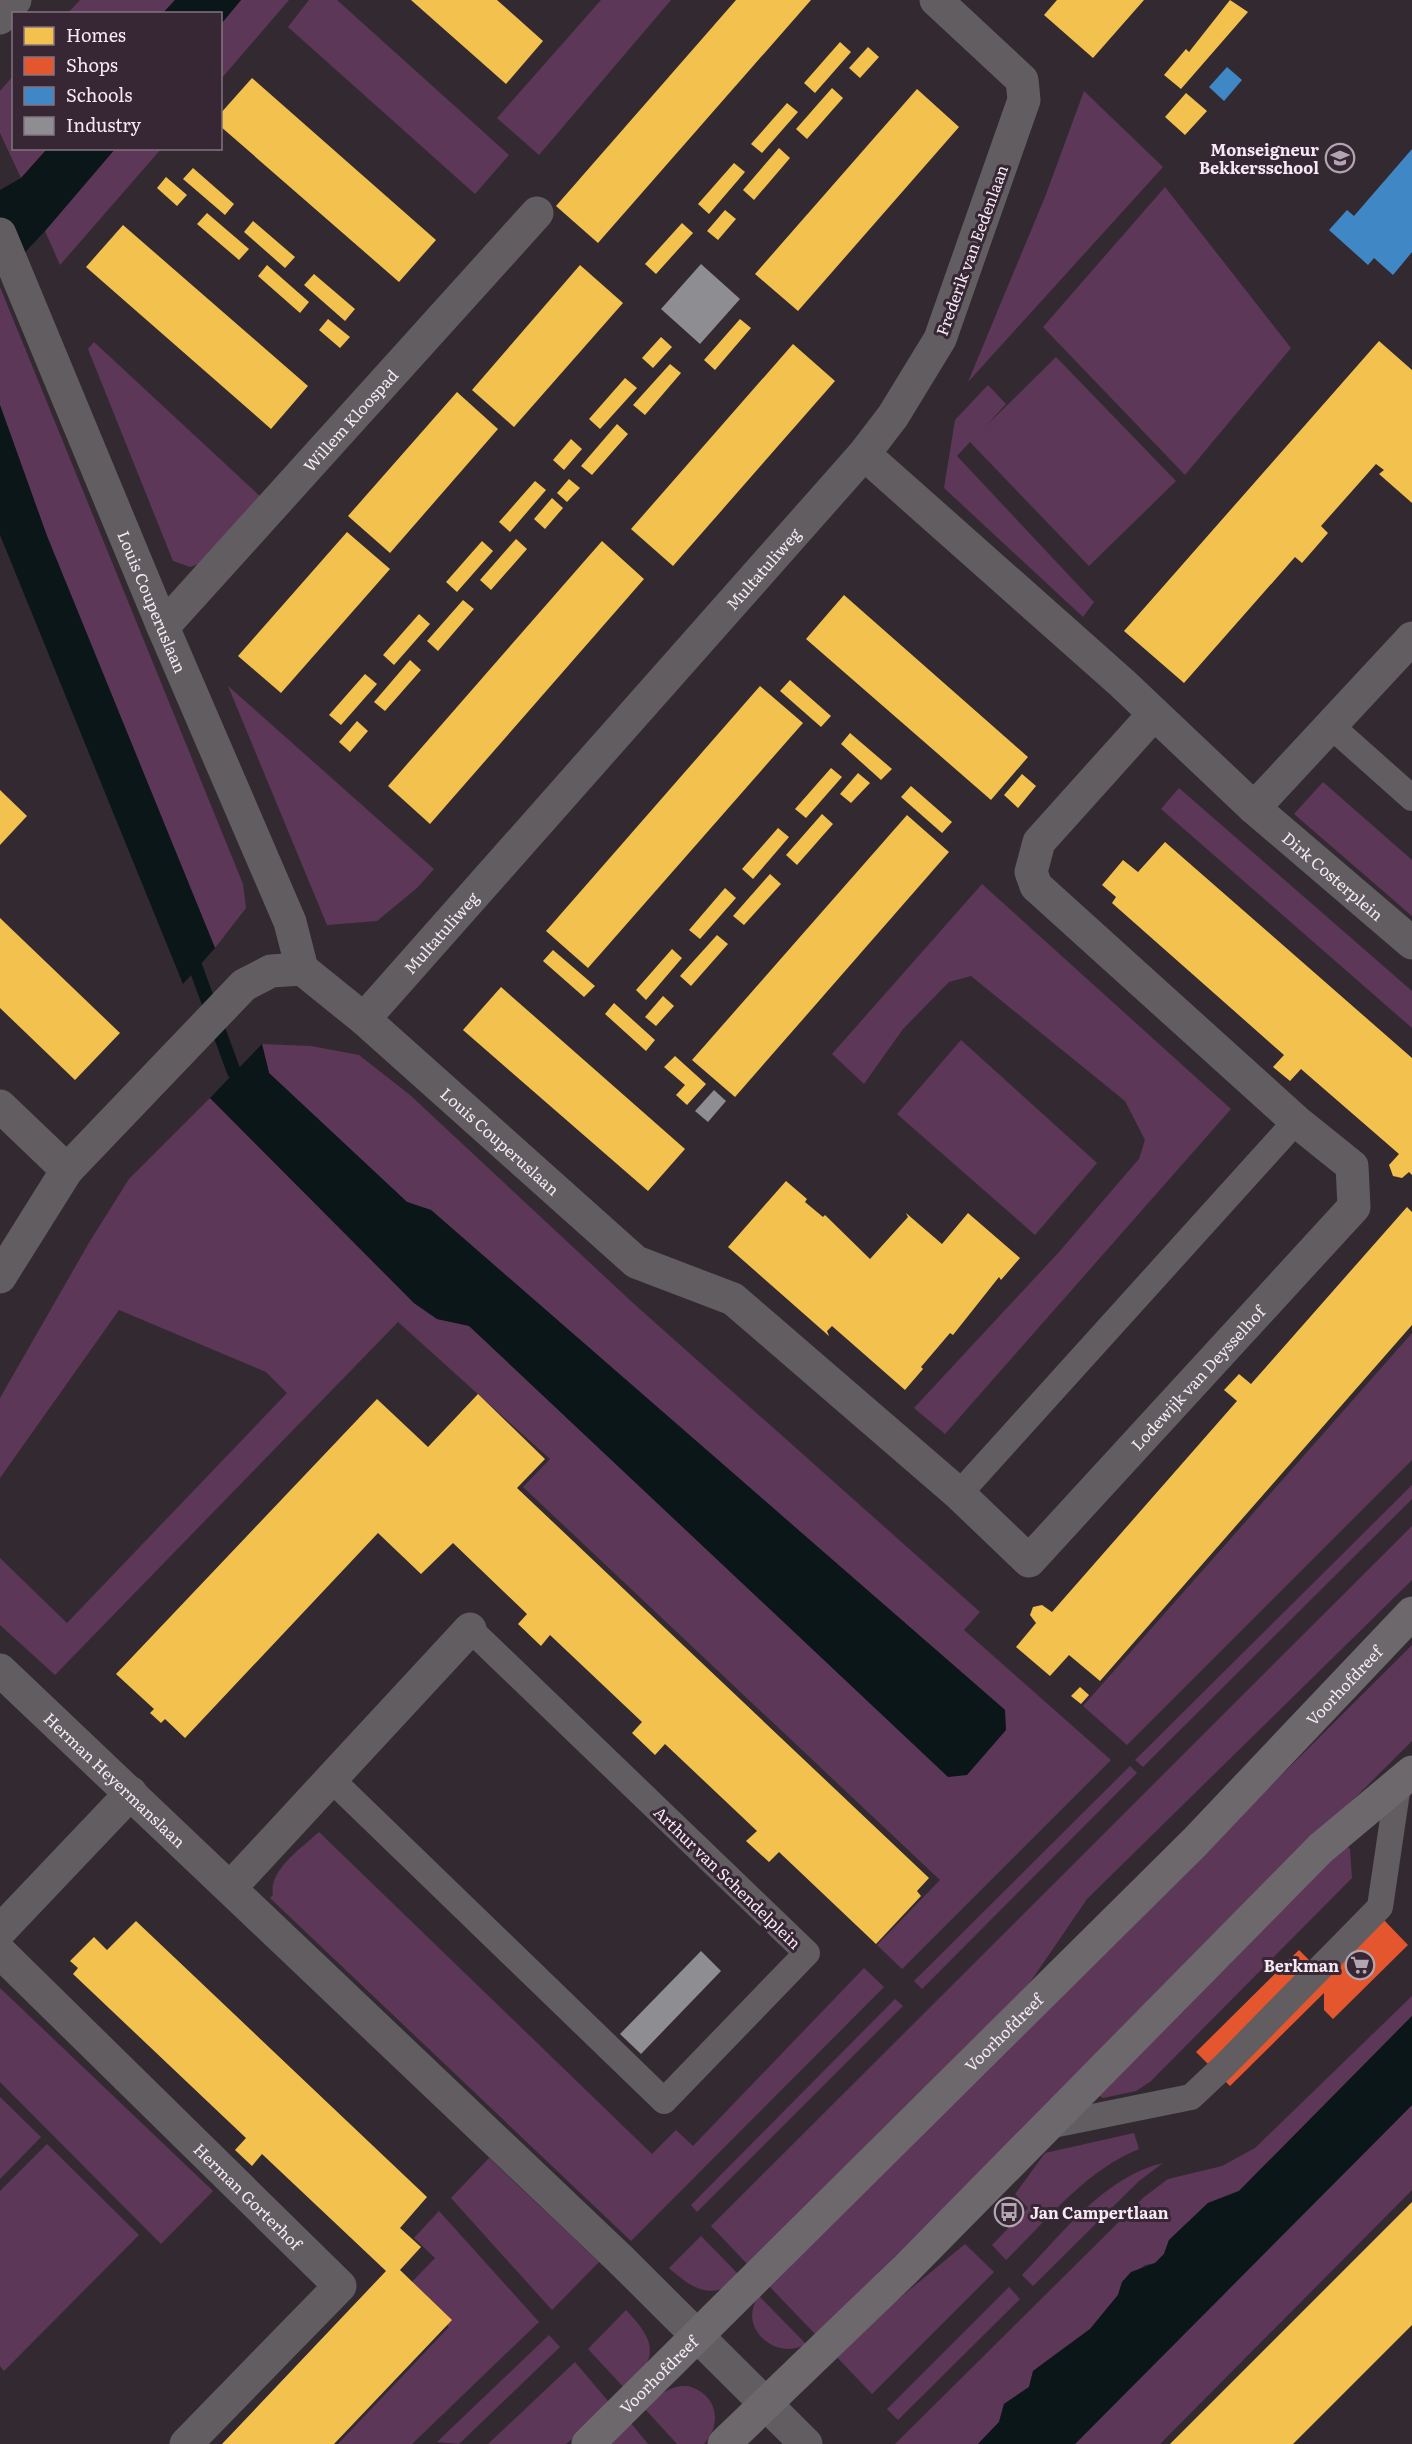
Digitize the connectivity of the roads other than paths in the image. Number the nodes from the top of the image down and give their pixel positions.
1 (15, 0) edge
2 (936, 0) edge
3 (0, 18) edge
4 (537, 213) dead end
5 (0, 234) edge
6 (864, 454) junction
7 (163, 627) junction
8 (1412, 638) edge
9 (1154, 714) junction
10 (1330, 725) junction
11 (1412, 798) edge
12 (1254, 808) junction
13 (1412, 943) edge
14 (302, 969) junction
15 (364, 1019) junction
16 (0, 1106) edge
17 (1296, 1121) junction
18 (67, 1170) junction
19 (636, 1263) joint
20 (0, 1277) edge
21 (959, 1494) junction
22 (1412, 1613) edge
23 (470, 1629) joint
24 (0, 1670) edge
25 (1405, 1778) edge
26 (331, 1779) junction
27 (131, 1793) junction
28 (231, 1887) junction
29 (0, 1930) edge
30 (0, 1952) edge
31 (1048, 2126) junction
32 (697, 2337) junction
33 (766, 2405) junction
34 (186, 2444) edge
35 (588, 2444) edge
36 (724, 2444) edge
37 (806, 2444) edge

1 - 3 street
2 - 6 street, Frederik van Eedenlaan
4 - 7 street, Willem Kloospad
5 - 7 street, Louis Couperuslaan
6 - 9 street
6 - 15 street, Multatuliweg
7 - 14 street, Louis Couperuslaan
8 - 10 street
9 - 12 street, Dirk Costerplein
9 - 17 street, Lodewijk van Deysselhof
10 - 11 lane
10 - 12 street
12 - 13 street, Dirk Costerplein
14 - 15 street
14 - 18 street
15 - 19 street, Louis Couperuslaan
16 - 18 street
17 - 21 lane
17 - 21 street, Lodewijk van Deysselhof
18 - 20 street
19 - 21 street, Lodewijk van Deysselhof
22 - 32 street, Voorhofdreef
23 - 26 street, Arthur van Schendelplein
23 - 26 lane, Arthur van Schendelplein
24 - 27 street, Herman Heyermanslaan
25 - 31 street
25 - 31 lane
26 - 28 street, Arthur van Schendelplein
27 - 28 street, Herman Heyermanslaan
27 - 29 street
28 - 32 street
30 - 34 street, Herman Gorterhof
31 - 33 street
32 - 33 street
32 - 35 street, Voorhofdreef
33 - 36 street
33 - 37 street

